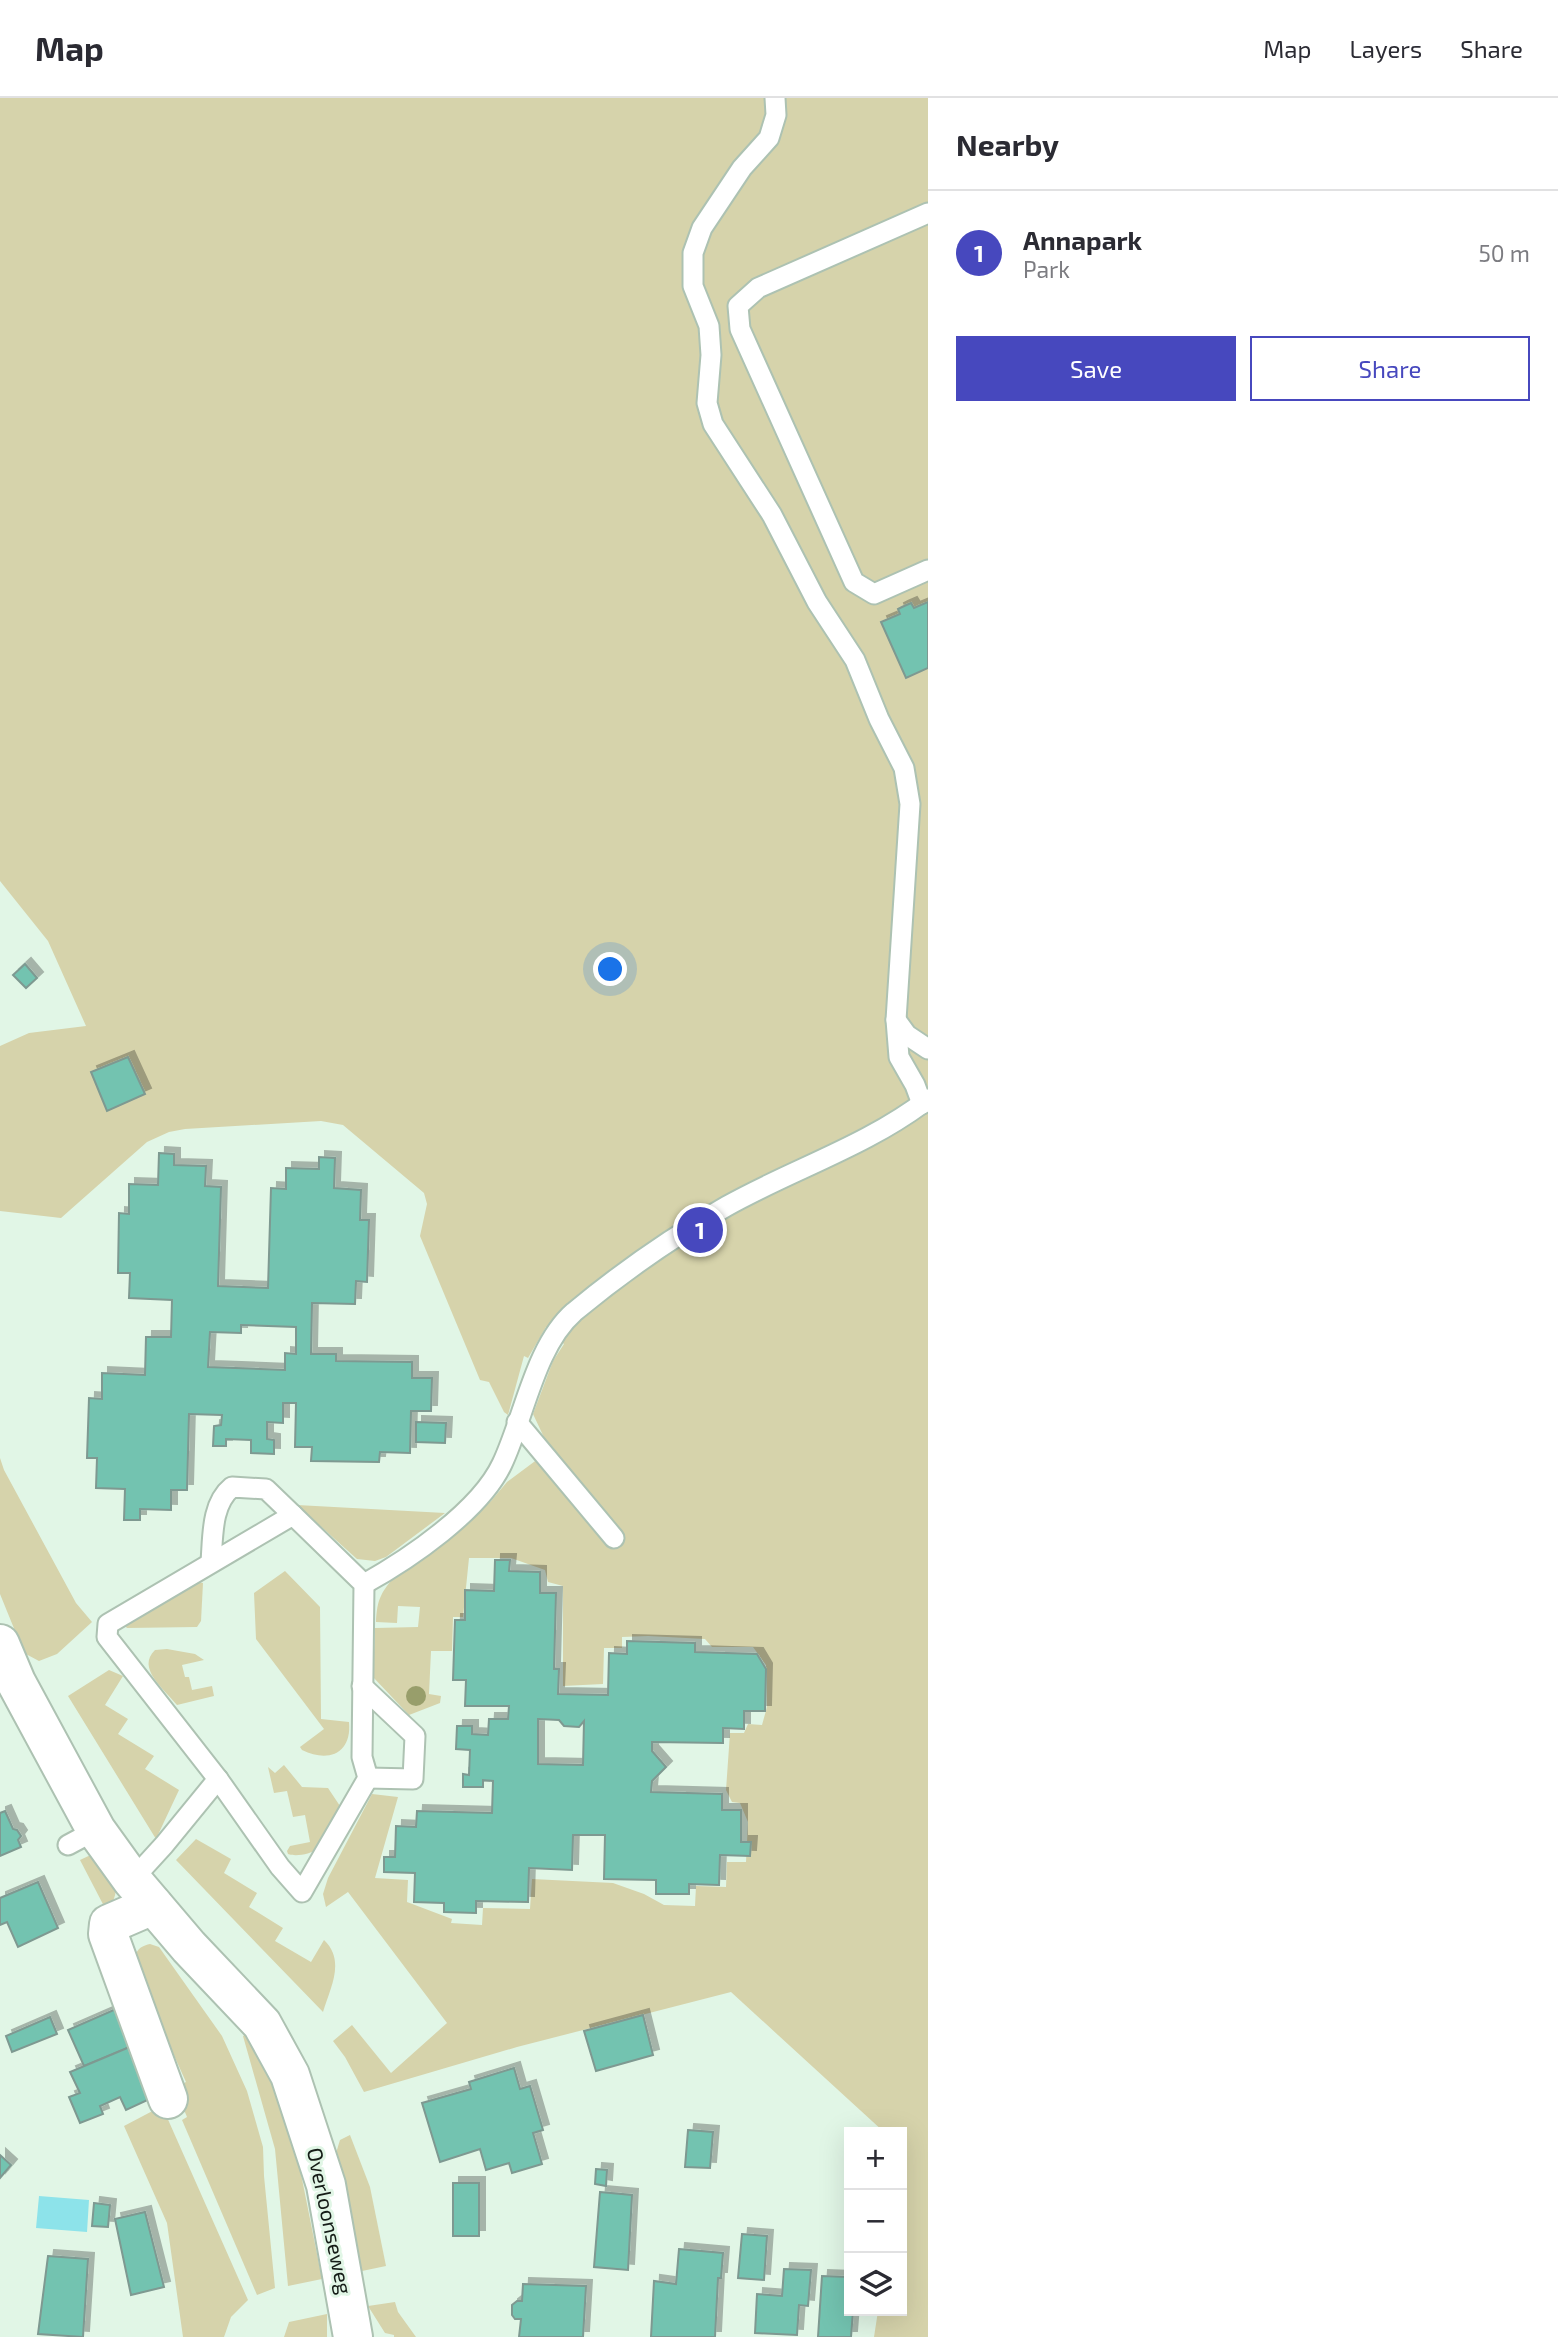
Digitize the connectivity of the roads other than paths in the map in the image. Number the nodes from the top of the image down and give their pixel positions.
1 (775, 98) edge
2 (928, 213) edge
3 (928, 570) edge
4 (896, 1020) junction
5 (928, 1049) edge
6 (925, 1101) edge
7 (517, 1422) junction
8 (293, 1515) junction
9 (614, 1538) dead end
10 (211, 1562) junction
11 (364, 1584) junction
12 (0, 1644) edge
13 (362, 1686) junction
14 (368, 1778) junction
15 (218, 1779) junction
16 (143, 1892) junction
17 (168, 2099) dead end
18 (352, 2337) edge

1 - 4 lane
2 - 3 lane
4 - 5 lane
4 - 6 lane
6 - 7 lane
7 - 9 lane
7 - 11 lane
8 - 10 lane
8 - 10 lane
8 - 11 lane
10 - 15 lane
11 - 13 lane
12 - 16 street, Overloonseweg
13 - 14 lane
13 - 14 lane
14 - 15 lane
15 - 16 lane
16 - 17 street
16 - 18 street, Overloonseweg

